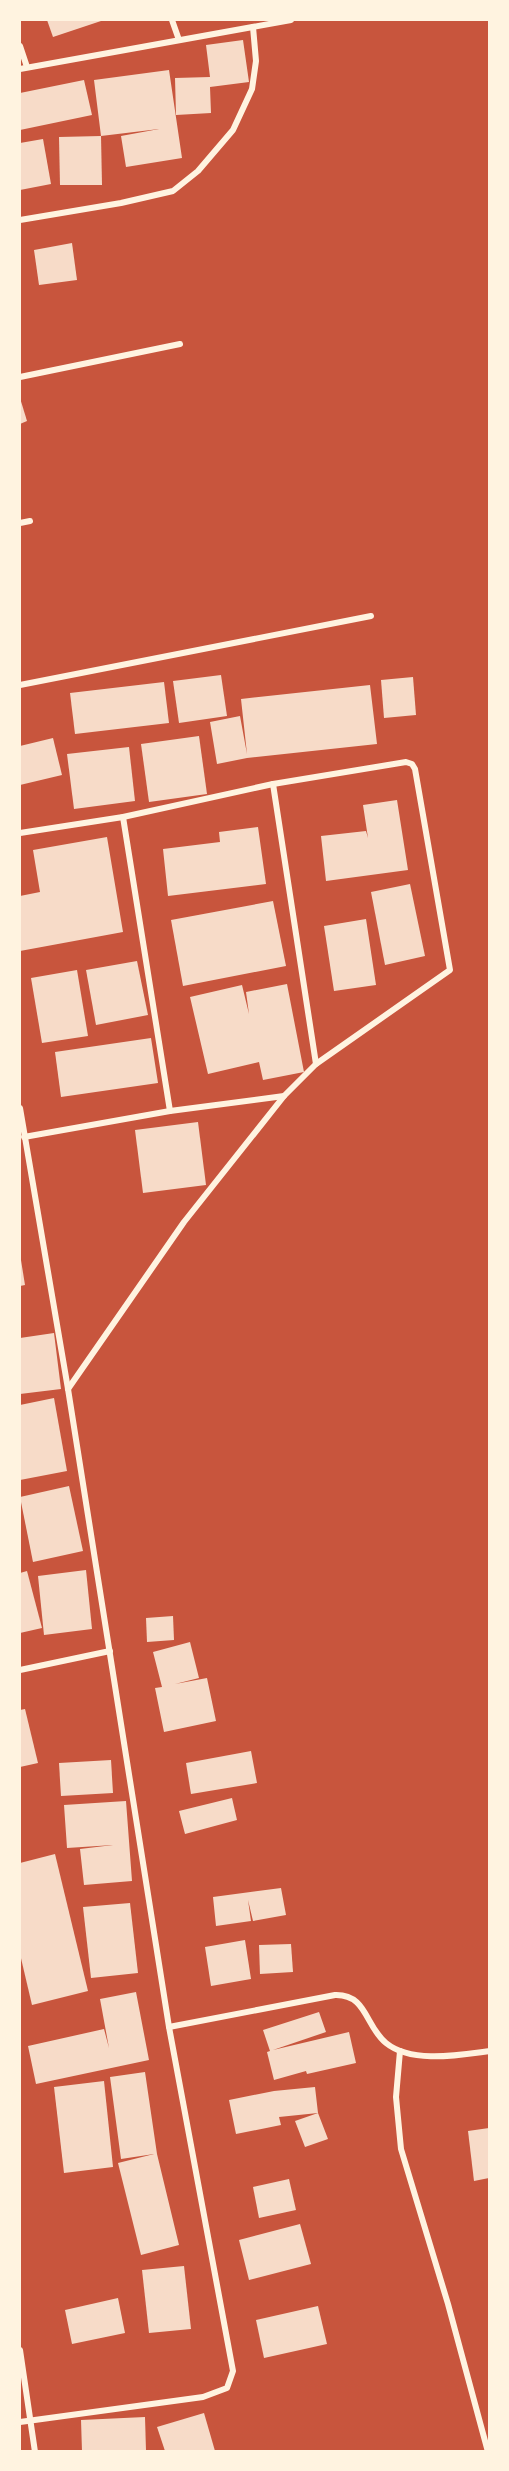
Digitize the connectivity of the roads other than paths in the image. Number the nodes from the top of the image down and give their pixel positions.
1 (172, 20) edge
2 (291, 20) edge
3 (252, 27) junction
4 (179, 40) junction
5 (20, 46) edge
6 (27, 67) junction
7 (20, 69) edge
8 (20, 220) edge
9 (180, 344) dead end
10 (20, 377) edge
11 (30, 521) dead end
12 (20, 523) edge
13 (371, 616) dead end
14 (20, 685) edge
15 (273, 784) junction
16 (123, 817) junction
17 (20, 833) edge
18 (316, 1064) junction
19 (284, 1096) junction
20 (20, 1108) edge
21 (170, 1111) junction
22 (24, 1137) junction
23 (68, 1389) junction
24 (110, 1652) junction
25 (20, 1670) edge
26 (169, 2027) junction
27 (400, 2051) junction
28 (489, 2051) edge
29 (20, 2350) edge
30 (30, 2420) junction
31 (20, 2422) edge
32 (35, 2451) edge
33 (488, 2451) edge

1 - 4 street
2 - 3 street
3 - 4 street
3 - 8 street
4 - 6 street
5 - 6 street
6 - 7 street
9 - 10 street
11 - 12 street
13 - 14 street
15 - 16 street
15 - 18 street
15 - 18 street
16 - 17 street
16 - 21 street
18 - 19 street
19 - 21 street
19 - 23 street
20 - 22 street
21 - 22 street
22 - 23 street
23 - 24 street
24 - 25 street
24 - 26 street
26 - 27 street
26 - 30 street
27 - 28 street
27 - 33 street
29 - 30 street
30 - 31 street
30 - 32 street

